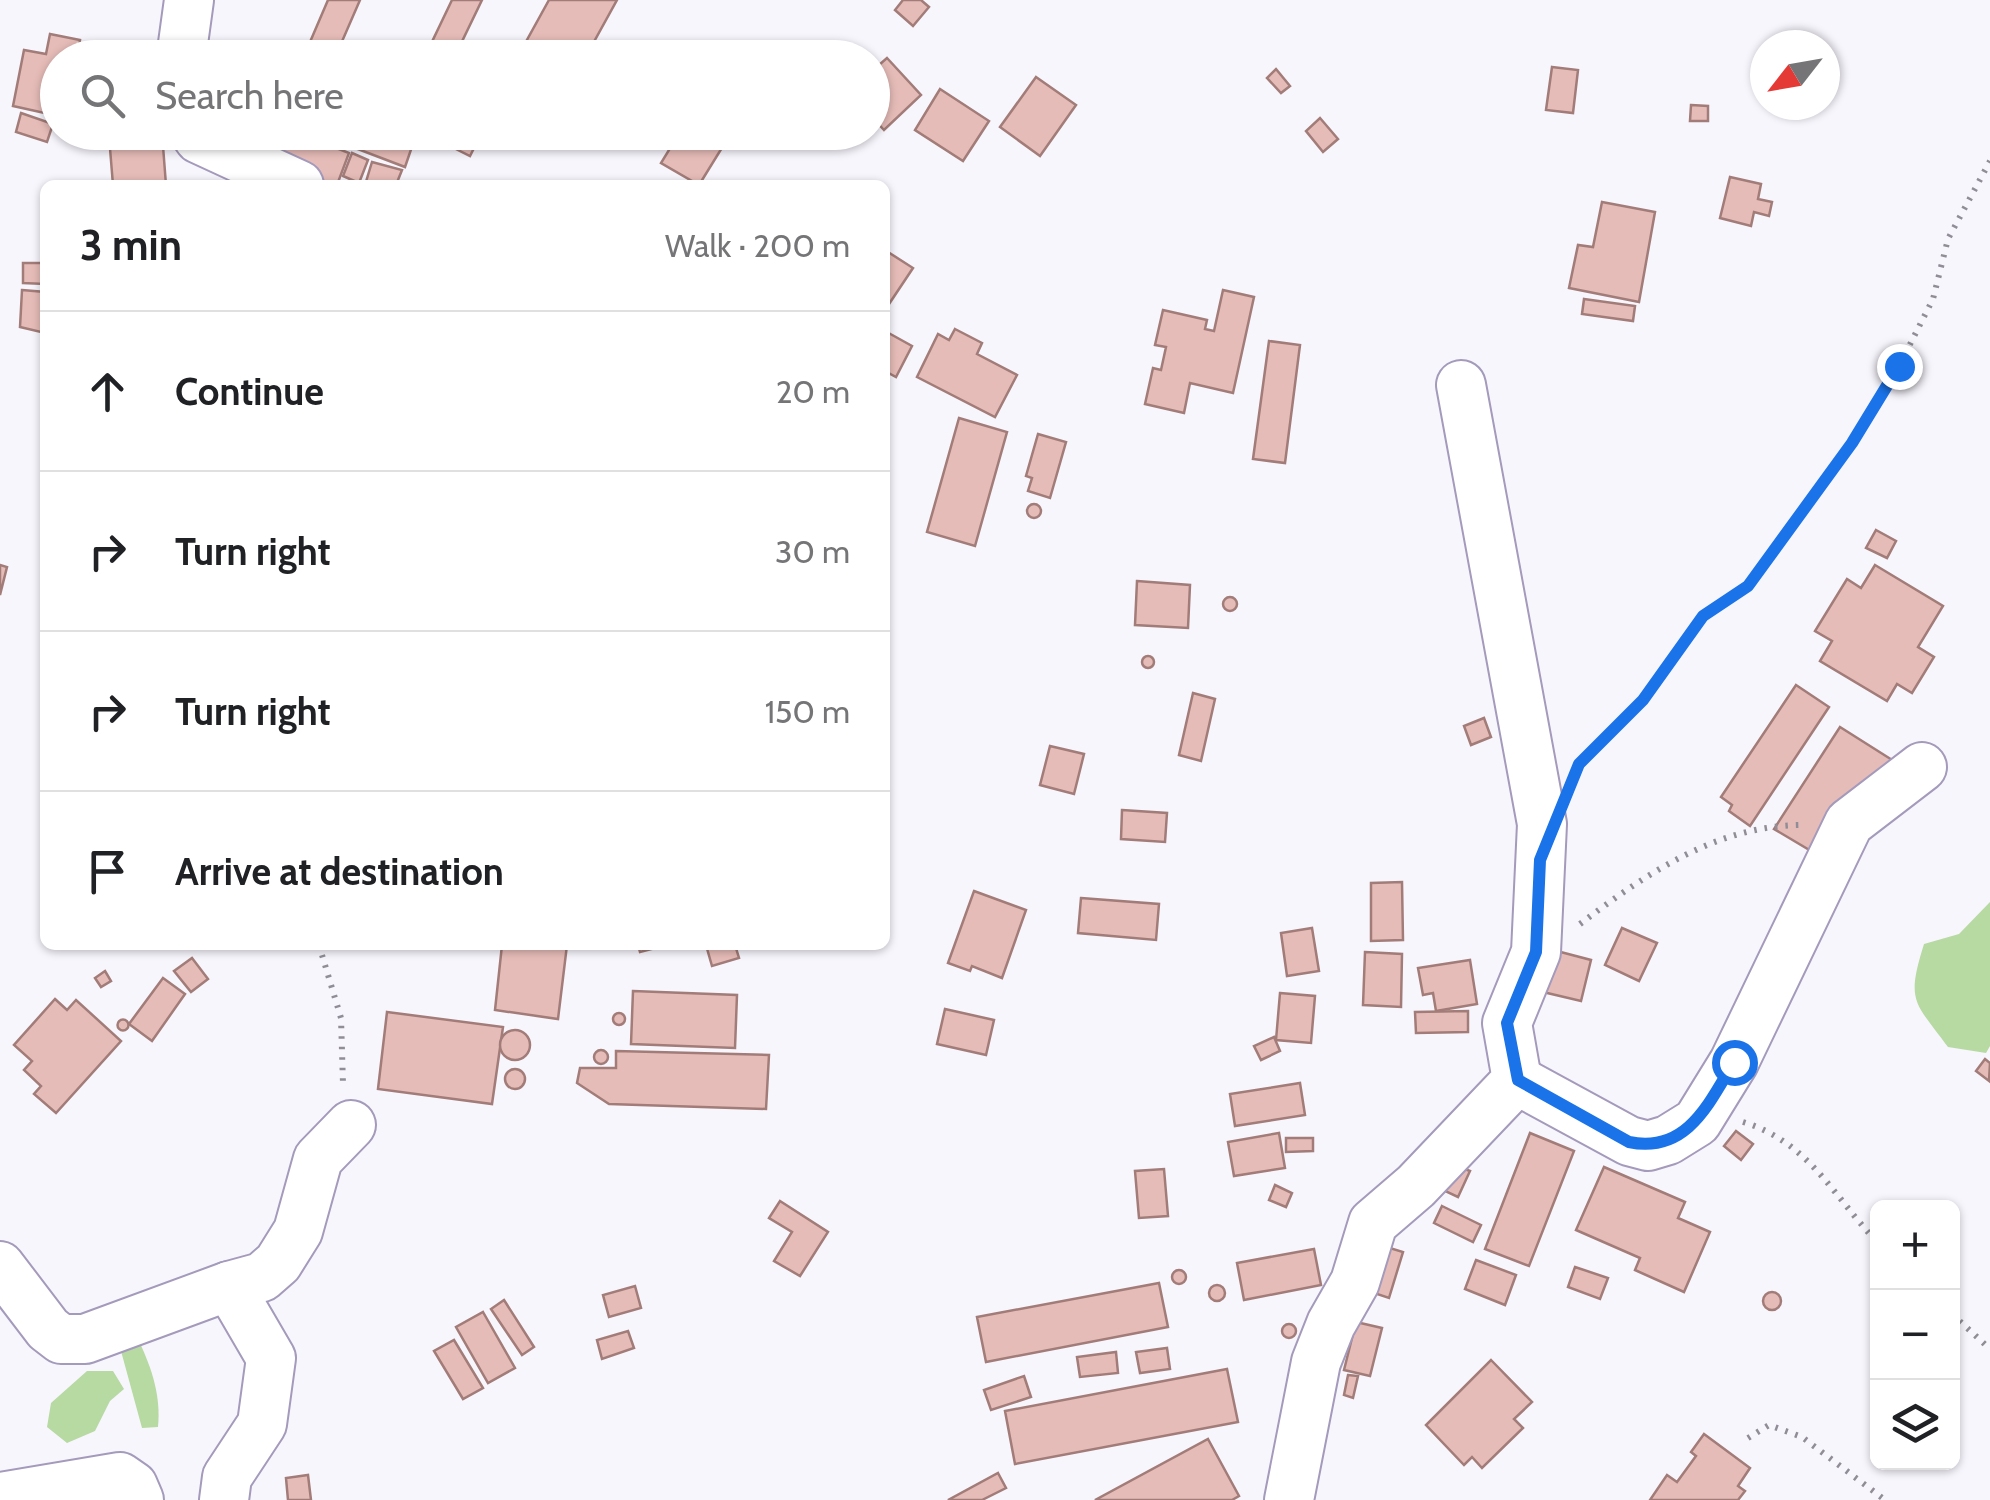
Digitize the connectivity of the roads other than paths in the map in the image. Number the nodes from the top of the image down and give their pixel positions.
1 (189, 0) edge
2 (183, 40) edge
3 (222, 150) edge
4 (288, 180) edge
5 (1461, 385) dead end
6 (1922, 767) dead end
7 (1518, 1080) junction
8 (350, 1125) road end
9 (0, 1266) edge
10 (229, 1286) junction
11 (0, 1497) edge
12 (139, 1500) edge
13 (224, 1500) edge
14 (1289, 1500) edge

1 - 2 street
3 - 4 street
5 - 7 street
6 - 7 street
7 - 14 street
8 - 10 street
9 - 10 street
10 - 13 street
11 - 12 street

